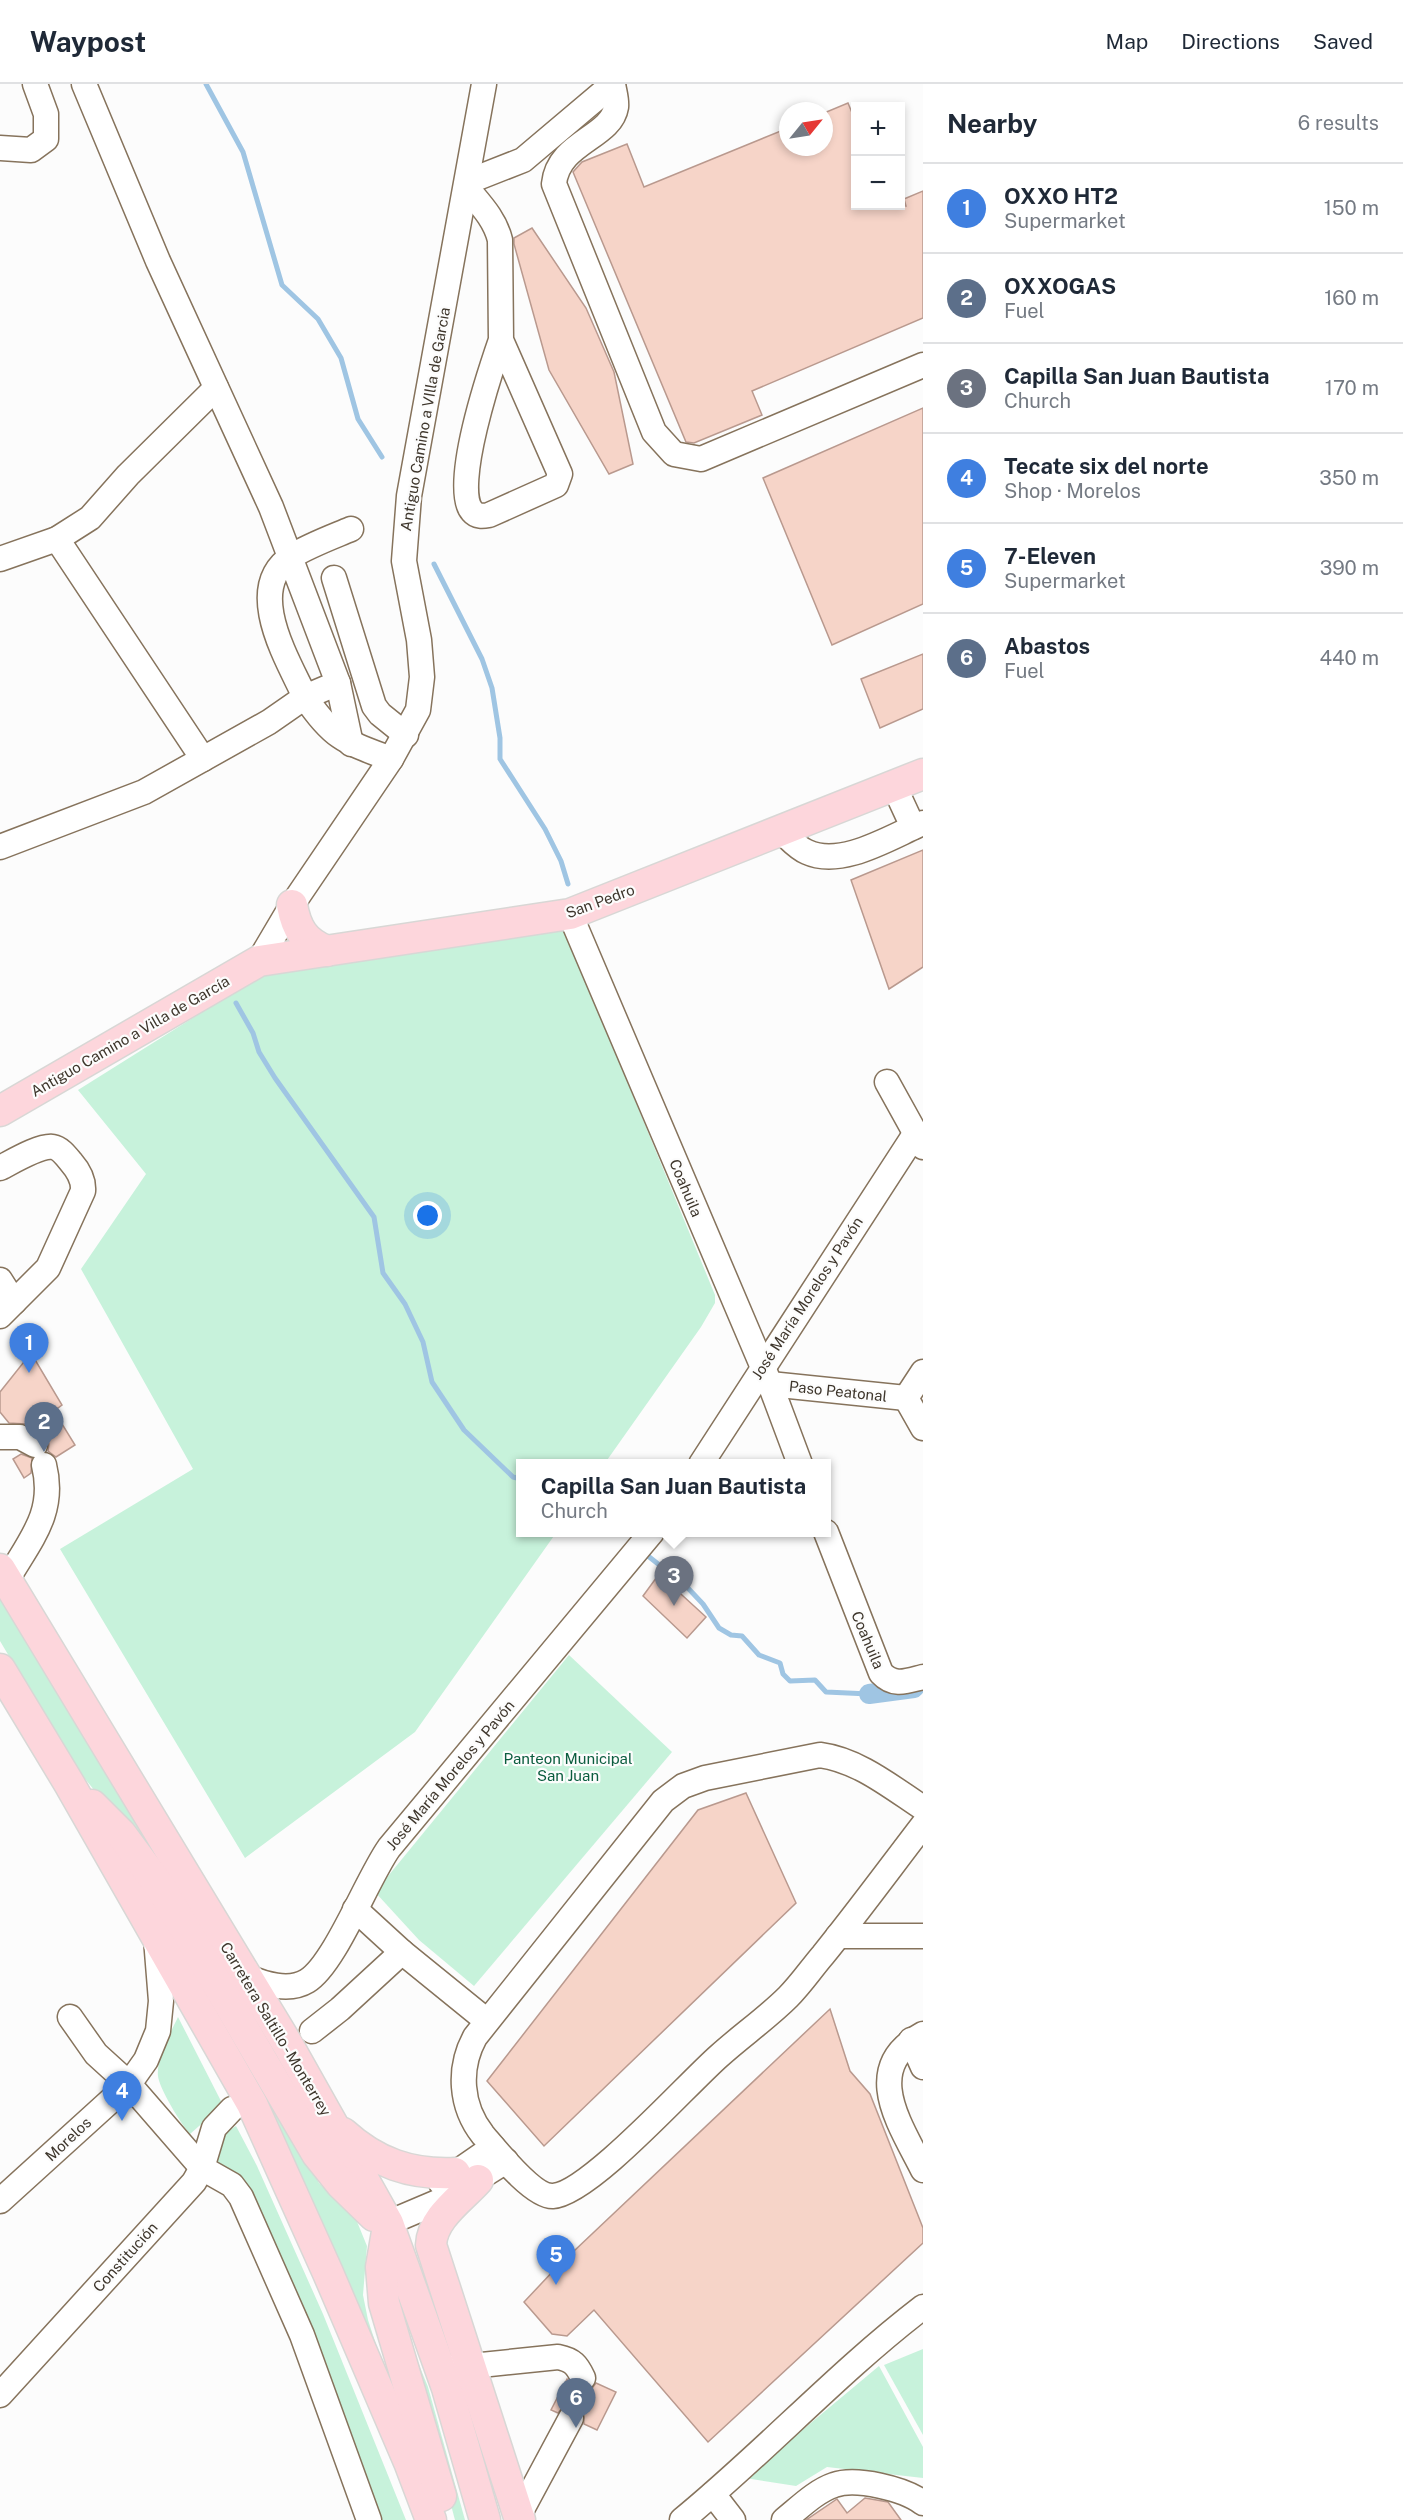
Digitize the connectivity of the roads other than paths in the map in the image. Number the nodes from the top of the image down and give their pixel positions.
1 (35, 84) edge
2 (84, 84) edge
3 (484, 84) edge
4 (0, 148) edge
5 (467, 184) junction
6 (501, 340) junction
7 (923, 365) edge
8 (216, 388) junction
9 (351, 528) dead end
10 (57, 539) junction
11 (290, 557) junction
12 (0, 559) edge
13 (334, 578) dead end
14 (338, 683) junction
15 (305, 697) junction
16 (406, 735) junction
17 (351, 744) junction
18 (203, 759) junction
19 (391, 759) junction
20 (923, 774) edge
21 (894, 786) junction
22 (918, 825) edge
23 (781, 831) junction
24 (0, 847) edge
25 (292, 905) junction
26 (570, 914) junction
27 (327, 951) junction
28 (259, 961) junction
29 (887, 1082) dead end
30 (0, 1111) edge
31 (919, 1141) edge
32 (0, 1168) edge
33 (0, 1280) edge
34 (7, 1309) edge
35 (923, 1371) edge
36 (766, 1376) junction
37 (906, 1398) junction
38 (923, 1428) edge
39 (0, 1437) edge
40 (705, 1459) edge
41 (798, 1459) edge
42 (649, 1537) edge
43 (828, 1537) edge
44 (3, 1574) edge
45 (0, 1669) edge
46 (923, 1677) edge
47 (70, 1785) junction
48 (923, 1808) edge
49 (923, 1825) edge
50 (355, 1909) junction
51 (838, 1936) junction
52 (923, 1936) edge
53 (156, 1938) junction
54 (402, 1952) junction
55 (246, 1976) junction
56 (70, 2017) dead end
57 (487, 2021) junction
58 (312, 2031) dead end
59 (917, 2037) edge
60 (923, 2067) edge
61 (129, 2084) junction
62 (232, 2109) dead end
63 (333, 2123) junction
64 (500, 2153) junction
65 (202, 2168) junction
66 (923, 2170) edge
67 (466, 2177) junction
68 (0, 2201) edge
69 (388, 2223) junction
70 (923, 2307) edge
71 (471, 2365) junction
72 (441, 2369) junction
73 (583, 2378) dead end
74 (0, 2395) edge
75 (571, 2418) tunnel mouth
76 (713, 2494) junction
77 (923, 2503) edge
78 (520, 2518) edge
79 (369, 2520) edge
80 (431, 2520) edge
81 (449, 2520) edge
82 (484, 2520) edge
83 (682, 2520) edge
84 (733, 2520) edge
85 (784, 2520) edge

1 - 4 street
2 - 8 street
3 - 5 street, Antiguo Camino a VIlla de Garcia
5 - 6 street
5 - 7 street
5 - 16 street, Antiguo Camino a VIlla de Garcia
6 - 6 street
8 - 10 street
8 - 11 street
9 - 11 street
10 - 12 street
10 - 18 street
11 - 14 street
11 - 15 street
13 - 16 street
14 - 15 street
14 - 17 street
15 - 17 street
15 - 18 street
16 - 19 street, Antiguo Camino a VIlla de Garcia
17 - 19 street
18 - 24 street
19 - 25 street, Antiguo Camino a VIlla de Garcia
20 - 21 main road, San Pedro
21 - 22 street
21 - 23 main road, San Pedro
22 - 23 street
23 - 26 main road, San Pedro
25 - 27 main road
25 - 28 street, Antiguo Camino a VIlla de Garcia
26 - 27 main road, San Pedro
26 - 36 street, Coahuila
27 - 28 main road, San Pedro
28 - 30 main road, Antiguo Camino a Villa de García
29 - 31 street
31 - 36 street, José María Morelos y Pavón
32 - 34 street
33 - 34 street
35 - 37 street
36 - 37 street, Paso Peatonal
36 - 40 street, José María Morelos y Pavón
36 - 41 street, Coahuila
37 - 38 street
39 - 44 street
42 - 50 street, José María Morelos y Pavón
43 - 46 street, Coahuila
44 - 55 main road, Carretera Saltillo - Monterrey
45 - 47 main road
47 - 53 main road
47 - 69 main road
48 - 57 street
49 - 51 street
50 - 54 street
50 - 55 street, José María Morelos y Pavón
51 - 52 street
51 - 64 street
53 - 61 street, Morelos
53 - 80 main road
54 - 57 street
54 - 58 street
55 - 63 main road, Carretera Saltillo - Monterrey
56 - 61 street
57 - 64 street
59 - 60 street
59 - 66 street
61 - 65 street
61 - 68 street, Morelos
62 - 65 street, Constitución
63 - 67 main road
63 - 69 main road, Carretera Saltillo - Monterrey
64 - 67 street
65 - 74 street, Constitución
65 - 79 street
67 - 69 street
67 - 71 main road
69 - 72 main road, Carretera Saltillo - Monterrey
69 - 81 main road
70 - 76 street
71 - 72 street
71 - 73 street
71 - 78 main road
72 - 82 main road, Carretera Saltillo - Monterrey
75 - 78 street
76 - 83 street
76 - 84 street
77 - 85 street

